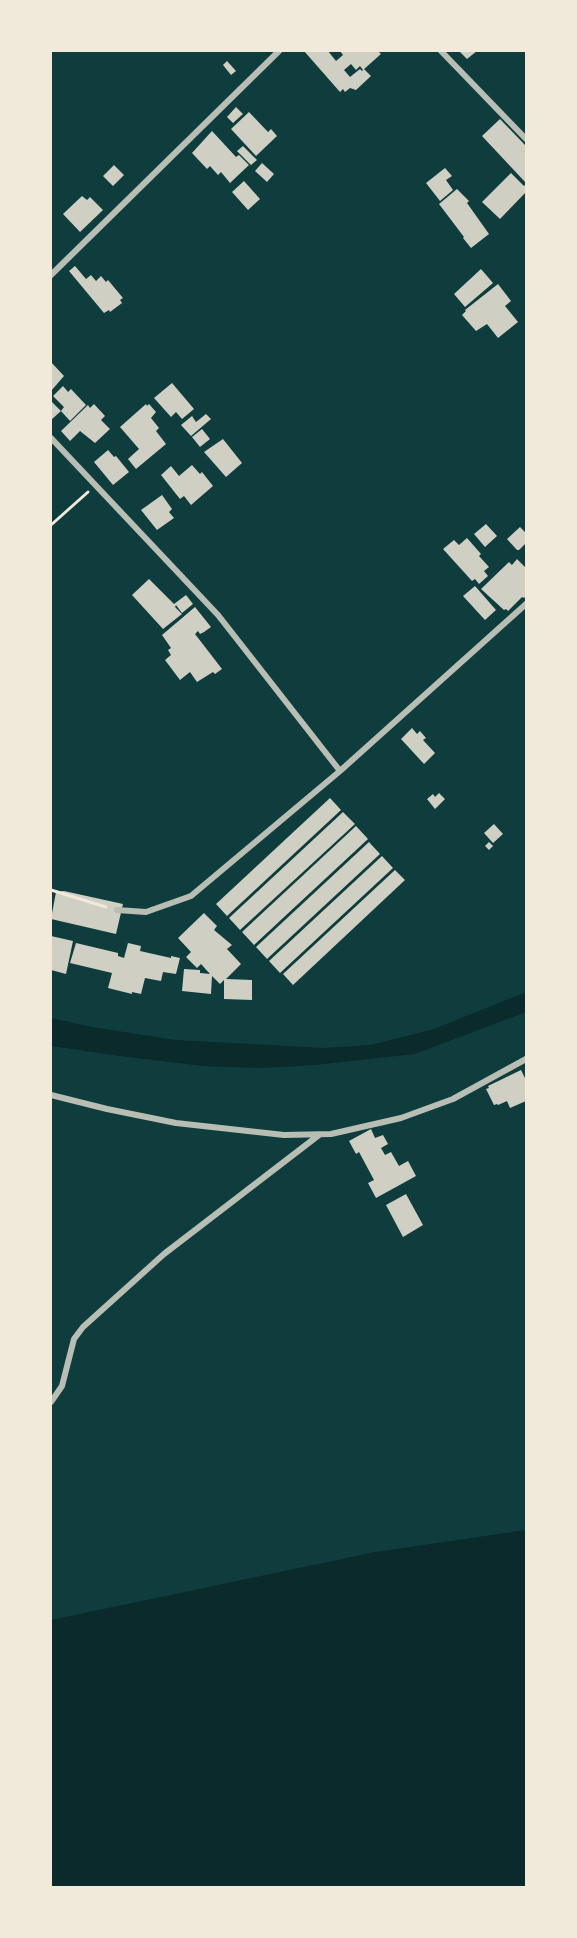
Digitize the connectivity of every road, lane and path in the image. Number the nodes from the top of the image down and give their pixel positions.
1 (279, 51) edge
2 (441, 51) edge
3 (526, 139) edge
4 (51, 275) edge
5 (51, 438) edge
6 (95, 485) junction
7 (51, 525) edge
8 (526, 604) edge
9 (340, 771) junction
10 (51, 890) edge
11 (117, 910) joint
12 (526, 1059) edge
13 (51, 1095) edge
14 (319, 1134) junction
15 (51, 1402) edge

1 - 4 street
2 - 3 street
5 - 6 street
6 - 7 path
6 - 9 street
8 - 9 street
9 - 11 street
10 - 11 path
12 - 14 street
13 - 14 street
14 - 15 street

